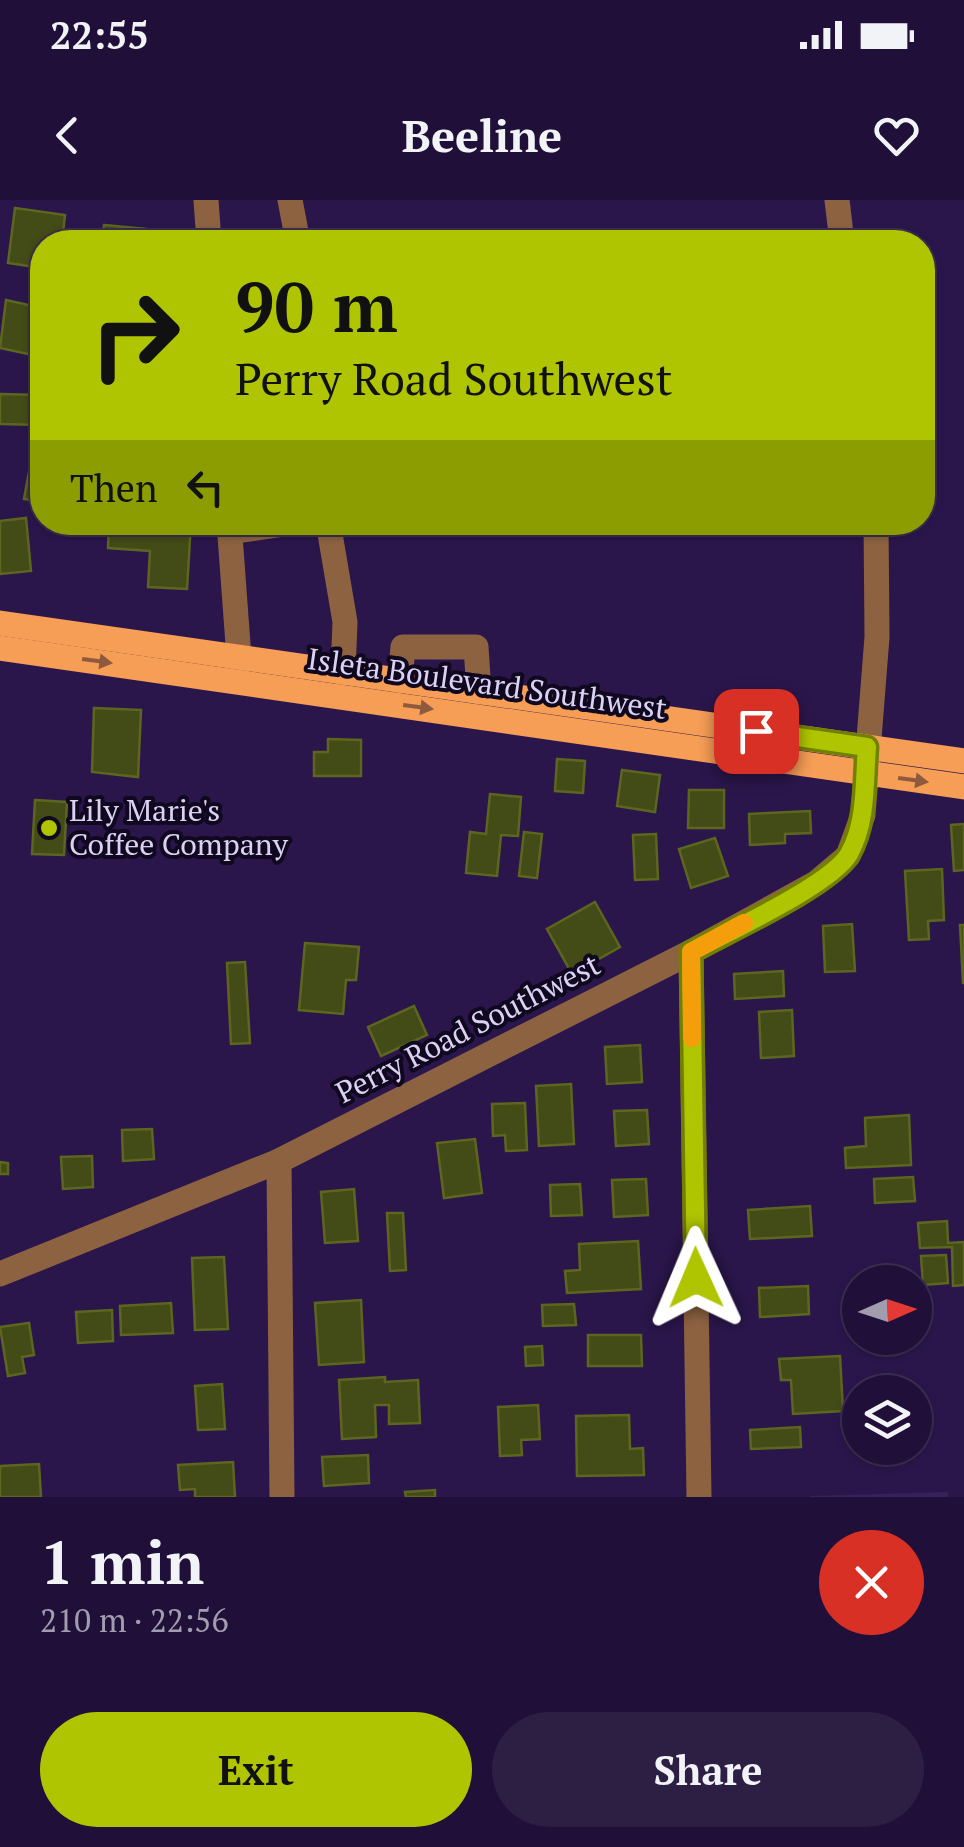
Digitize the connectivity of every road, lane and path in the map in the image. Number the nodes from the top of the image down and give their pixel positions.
1 (206, 200) edge
2 (290, 200) edge
3 (836, 200) edge
4 (208, 230) edge
5 (296, 230) edge
6 (840, 230) edge
7 (229, 535) edge
8 (330, 535) edge
9 (876, 535) edge
10 (0, 623) edge
11 (0, 648) edge
12 (237, 669) junction
13 (343, 673) junction
14 (400, 681) junction
15 (479, 692) junction
16 (866, 760) junction
17 (964, 761) edge
18 (964, 787) edge
19 (691, 952) junction
20 (279, 1162) junction
21 (0, 1274) edge
22 (282, 1497) edge
23 (699, 1497) edge

1 - 4 street
2 - 5 street
3 - 6 street
7 - 12 street
8 - 13 street
9 - 16 street, Perry Road Southwest
10 - 12 main road, Isleta Boulevard Southwest
11 -> 12 main road, Isleta Boulevard Southwest
12 - 13 main road, Isleta Boulevard Southwest
12 -> 16 main road, Isleta Boulevard Southwest
13 - 14 main road, Isleta Boulevard Southwest
14 - 15 main road, Isleta Boulevard Southwest
14 - 15 street
15 - 16 main road, Isleta Boulevard Southwest
16 - 17 main road, Isleta Boulevard Southwest
16 -> 18 main road, Isleta Boulevard Southwest
16 - 19 street, Perry Road Southwest
19 - 20 street, Perry Road Southwest
19 - 23 street
20 - 21 street, Perry Road Southwest
20 - 22 street

